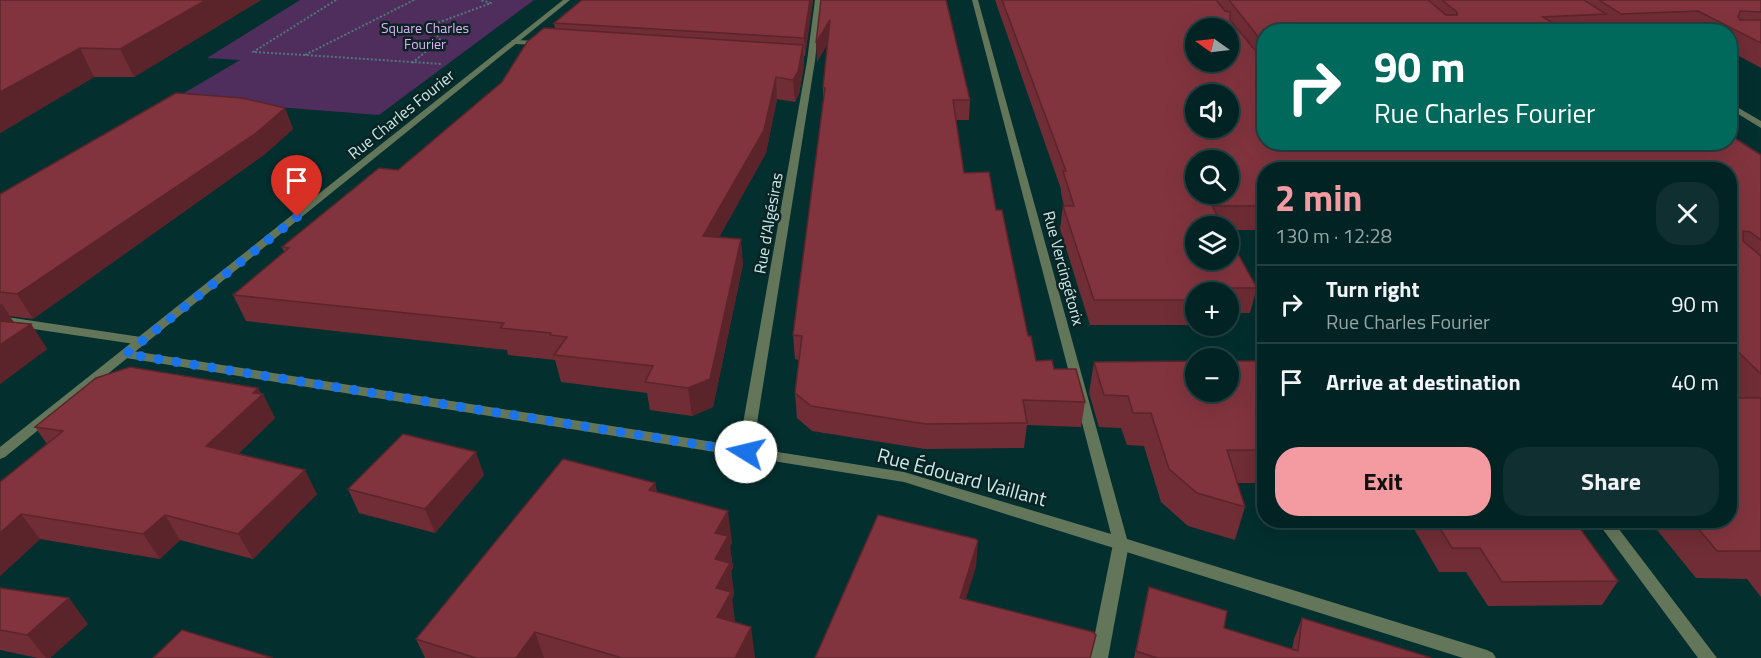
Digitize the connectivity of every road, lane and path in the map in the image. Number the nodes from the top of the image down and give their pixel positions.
1 (336, 0) edge
2 (414, 0) edge
3 (480, 0) edge
4 (567, 0) edge
5 (818, 0) edge
6 (975, 0) edge
7 (1581, 16) edge
8 (1594, 24) edge
9 (515, 42) junction
10 (548, 44) edge
11 (305, 56) junction
12 (799, 60) edge
13 (811, 61) junction
14 (412, 63) junction
15 (483, 67) junction
16 (1737, 110) edge
17 (1761, 125) edge
18 (0, 320) edge
19 (141, 341) junction
20 (126, 354) junction
21 (746, 452) junction
22 (0, 454) edge
23 (1609, 528) edge
24 (1121, 544) junction
25 (1099, 658) edge
26 (1487, 658) edge
27 (1708, 658) edge

1 - 11 path
2 - 11 path
3 - 14 path
4 - 9 street, Rue Charles Fourier
5 - 13 street, Rue d'Algésiras
6 - 24 street, Rue Vercingétorix
7 - 8 street
9 - 10 street
9 - 15 street, Rue Charles Fourier
11 - 14 path
12 - 13 street
13 - 21 street, Rue d'Algésiras
14 - 15 path
15 - 19 street, Rue Charles Fourier
16 - 17 street
18 - 19 street
19 - 20 street, Rue Charles Fourier
20 - 21 street, Rue Édouard Vaillant
20 - 22 street, Rue Charles Fourier
21 - 24 street, Rue Édouard Vaillant
23 - 27 street
24 - 25 street
24 - 26 street, Rue Édouard Vaillant

